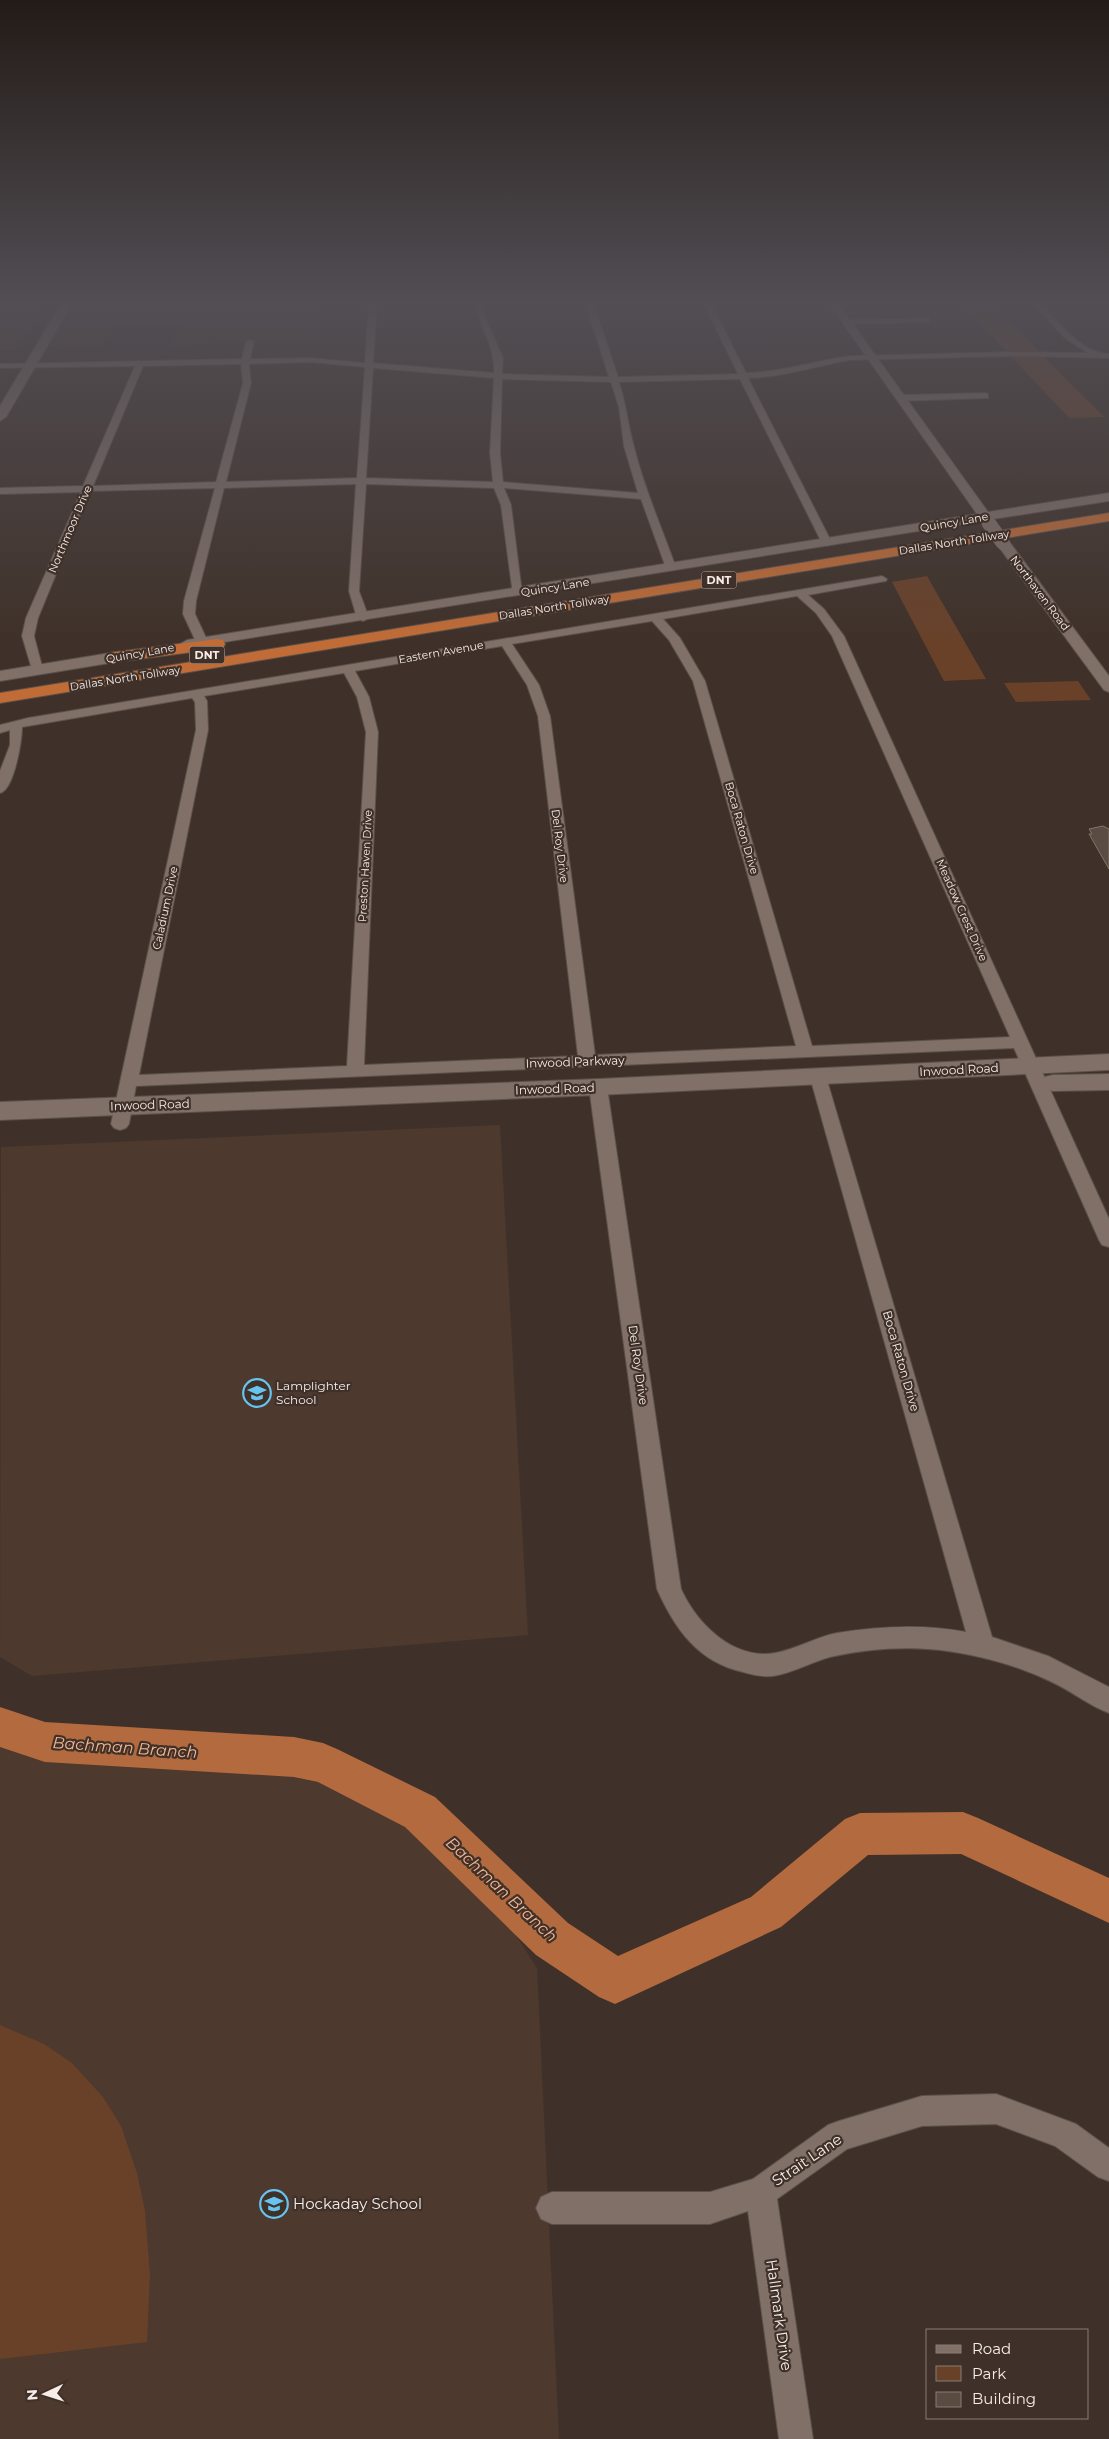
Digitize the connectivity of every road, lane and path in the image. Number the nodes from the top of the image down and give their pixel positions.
1 (118, 416) edge
2 (239, 416) edge
3 (365, 416) edge
4 (497, 416) edge
5 (625, 416) edge
6 (764, 416) edge
7 (915, 416) edge
8 (361, 481) junction
9 (219, 485) junction
10 (499, 485) junction
11 (88, 489) junction
12 (0, 491) edge
13 (644, 496) junction
14 (1109, 497) edge
15 (1109, 508) edge
16 (1109, 518) edge
17 (986, 519) junction
18 (828, 543) junction
19 (671, 568) junction
20 (882, 578) dead end
21 (799, 592) junction
22 (517, 593) junction
23 (654, 616) junction
24 (363, 618) junction
25 (415, 621) junction
26 (504, 641) junction
27 (202, 642) junction
28 (116, 657) junction
29 (238, 659) junction
30 (348, 668) junction
31 (37, 670) junction
32 (0, 676) edge
33 (1109, 687) edge
34 (0, 689) edge
35 (195, 694) junction
36 (0, 698) edge
37 (8, 722) edge
38 (0, 728) edge
39 (0, 789) edge
40 (1021, 1042) junction
41 (806, 1052) junction
42 (587, 1061) junction
43 (1109, 1062) edge
44 (355, 1070) junction
45 (1035, 1075) junction
46 (130, 1081) junction
47 (1109, 1082) edge
48 (821, 1086) junction
49 (600, 1096) junction
50 (0, 1111) edge
51 (122, 1115) junction
52 (0, 1130) edge
53 (1109, 1240) edge
54 (982, 1645) junction
55 (1109, 1701) edge
56 (1109, 2166) edge
57 (761, 2192) junction
58 (552, 2208) dead end
59 (796, 2439) edge

1 - 11 street, Northmoor Drive
2 - 9 street
3 - 8 street
4 - 10 street
5 - 13 street
6 - 18 street
7 - 17 street, Northaven Road
8 - 9 street
8 - 10 street
8 - 24 street
9 - 11 street
9 - 27 street
10 - 13 street
10 - 22 street
11 - 12 street
11 - 31 street, Northmoor Drive
13 - 19 street
14 - 17 street, Quincy Lane
15 - 25 highway, Dallas North Tollway / DNT
16 - 29 highway, Dallas North Tollway / DNT
17 - 18 street, Quincy Lane
17 - 33 street, Northaven Road, bridge
18 - 19 street, Quincy Lane
19 - 22 street, Quincy Lane
20 - 21 street, Eastern Avenue
21 - 23 street, Eastern Avenue
21 - 40 street, Meadow Crest Drive
22 - 24 street, Quincy Lane
23 - 26 street, Eastern Avenue
23 - 41 street, Boca Raton Drive
24 - 27 street, Quincy Lane
25 - 28 highway
25 - 34 highway, Dallas North Tollway / DNT
26 - 30 street, Eastern Avenue
26 - 42 street, Del Roy Drive
27 - 28 street, Quincy Lane
28 - 31 main road, Quincy Lane
29 - 36 highway, Dallas North Tollway / DNT
29 - 37 highway
30 - 35 street, Eastern Avenue
30 - 44 street, Preston Haven Drive
31 - 32 main road, Quincy Lane
35 - 37 street, Eastern Avenue
35 - 46 street, Caladium Drive
37 - 38 street, Eastern Avenue
37 - 39 street
40 - 41 street, Inwood Parkway
40 - 45 street, Meadow Crest Drive
41 - 42 street, Inwood Parkway
42 - 44 street, Inwood Parkway
43 - 45 main road, Inwood Road
44 - 46 street, Inwood Parkway
45 - 47 main road, Inwood Road
45 - 48 main road, Inwood Road
45 - 53 street, Meadow Crest Drive
46 - 51 street, Caladium Drive
48 - 49 main road, Inwood Road
48 - 54 street, Boca Raton Drive
49 - 51 main road, Inwood Road
49 - 54 street, Del Roy Drive
50 - 51 main road, Inwood Road
51 - 52 main road, Inwood Road
54 - 55 street, Del Roy Drive
56 - 57 street, Strait Lane
57 - 58 street, Strait Lane
57 - 59 street, Hallmark Drive

